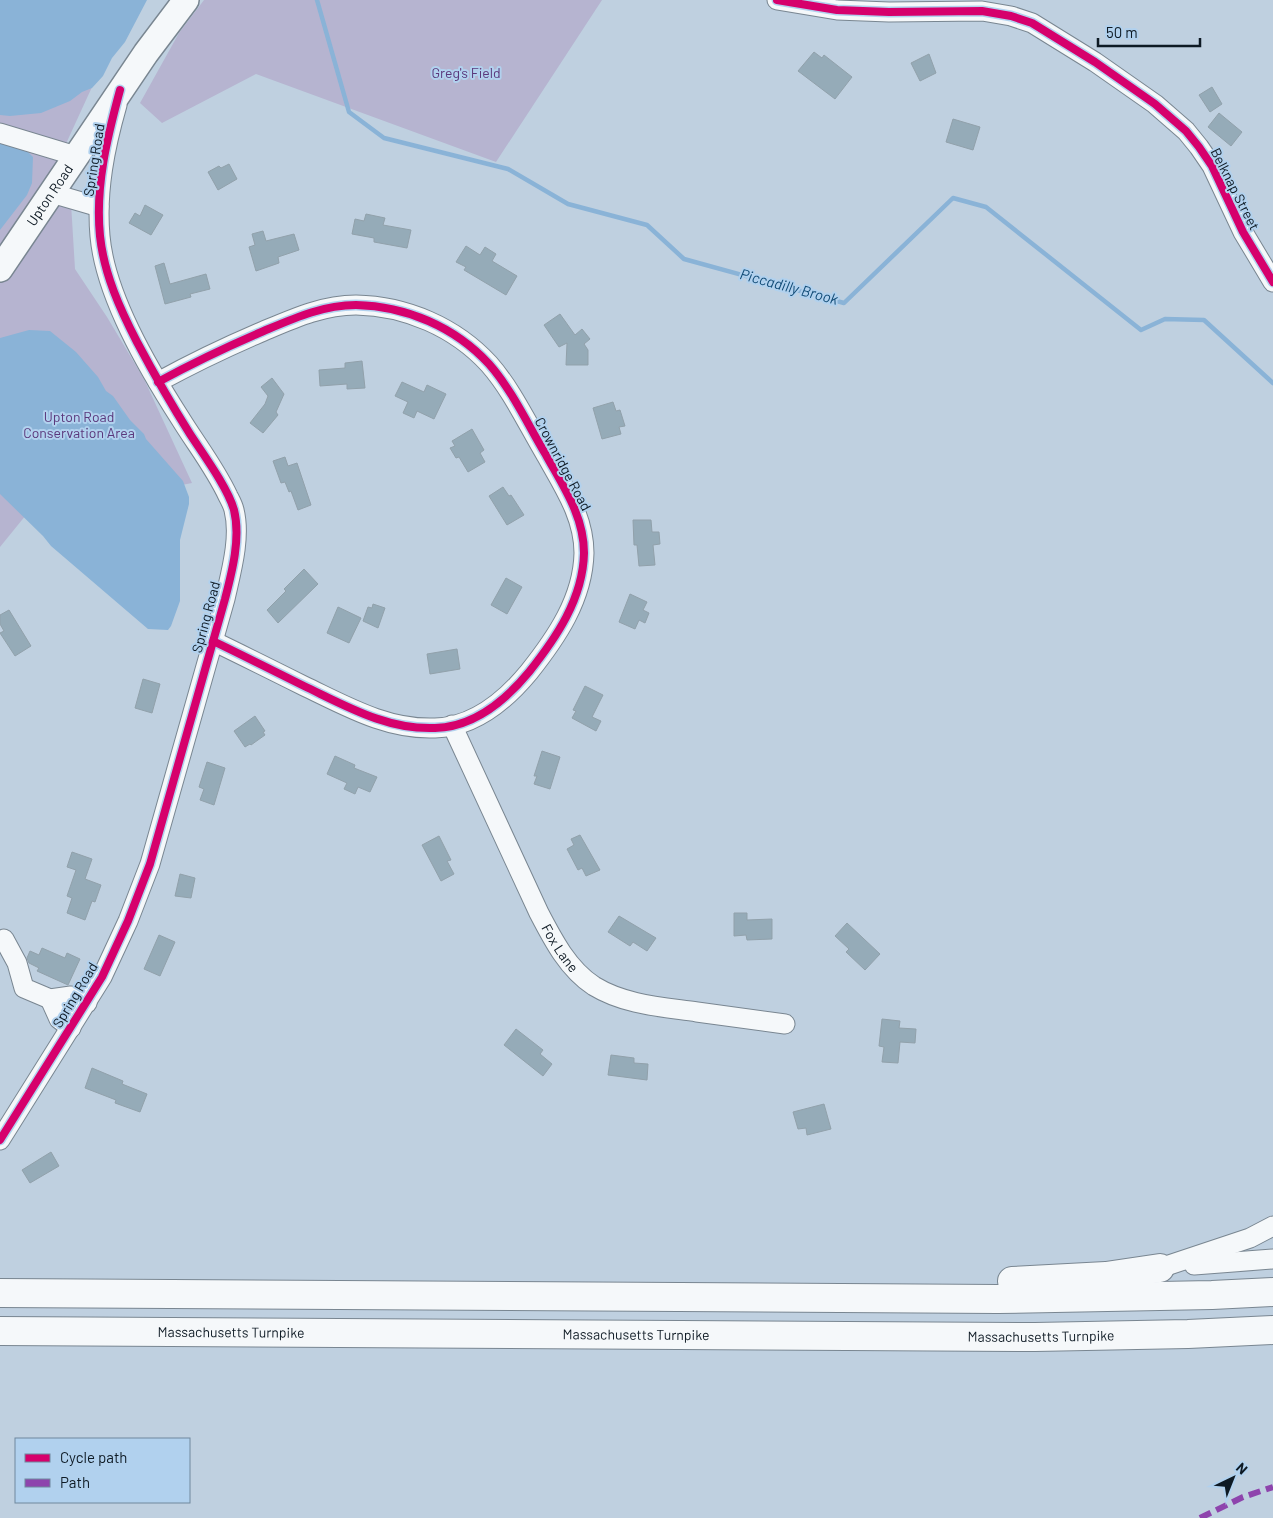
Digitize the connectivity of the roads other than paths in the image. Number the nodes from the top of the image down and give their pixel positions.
1 (186, 0) edge
2 (777, 0) edge
3 (120, 90) junction
4 (0, 133) edge
5 (76, 156) junction
6 (51, 192) junction
7 (99, 207) junction
8 (0, 269) edge
9 (1273, 282) edge
10 (158, 382) junction
11 (213, 641) junction
12 (452, 725) junction
13 (4, 939) dead end
14 (50, 999) junction
15 (87, 1003) junction
16 (785, 1024) dead end
17 (71, 1028) junction
18 (3, 1130) edge
19 (1273, 1226) edge
20 (1250, 1238) junction
21 (1273, 1239) edge
22 (1273, 1259) edge
23 (1160, 1268) junction
24 (1273, 1292) edge
25 (0, 1293) edge
26 (841, 1298) junction
27 (1273, 1330) edge
28 (0, 1331) edge

1 - 3 main road, Upton Road
2 - 9 street, Belknap Street
3 - 5 main road, Upton Road
3 - 7 street, Spring Road
4 - 5 street
5 - 6 main road, Upton Road
6 - 7 street
6 - 8 main road, Upton Road
7 - 10 street, Spring Road
10 - 11 street, Spring Road
10 - 12 street, Crownridge Road
11 - 12 street, Crownridge Road
11 - 15 street, Spring Road
12 - 16 street, Fox Lane
13 - 14 street
14 - 15 street
14 - 17 street
15 - 17 street, Spring Road
17 - 18 street, Spring Road
19 - 20 street
20 - 21 street
20 - 23 street
22 - 23 street
23 - 26 highway
24 - 26 highway
25 - 26 highway
27 - 28 highway, Massachusetts Turnpike

